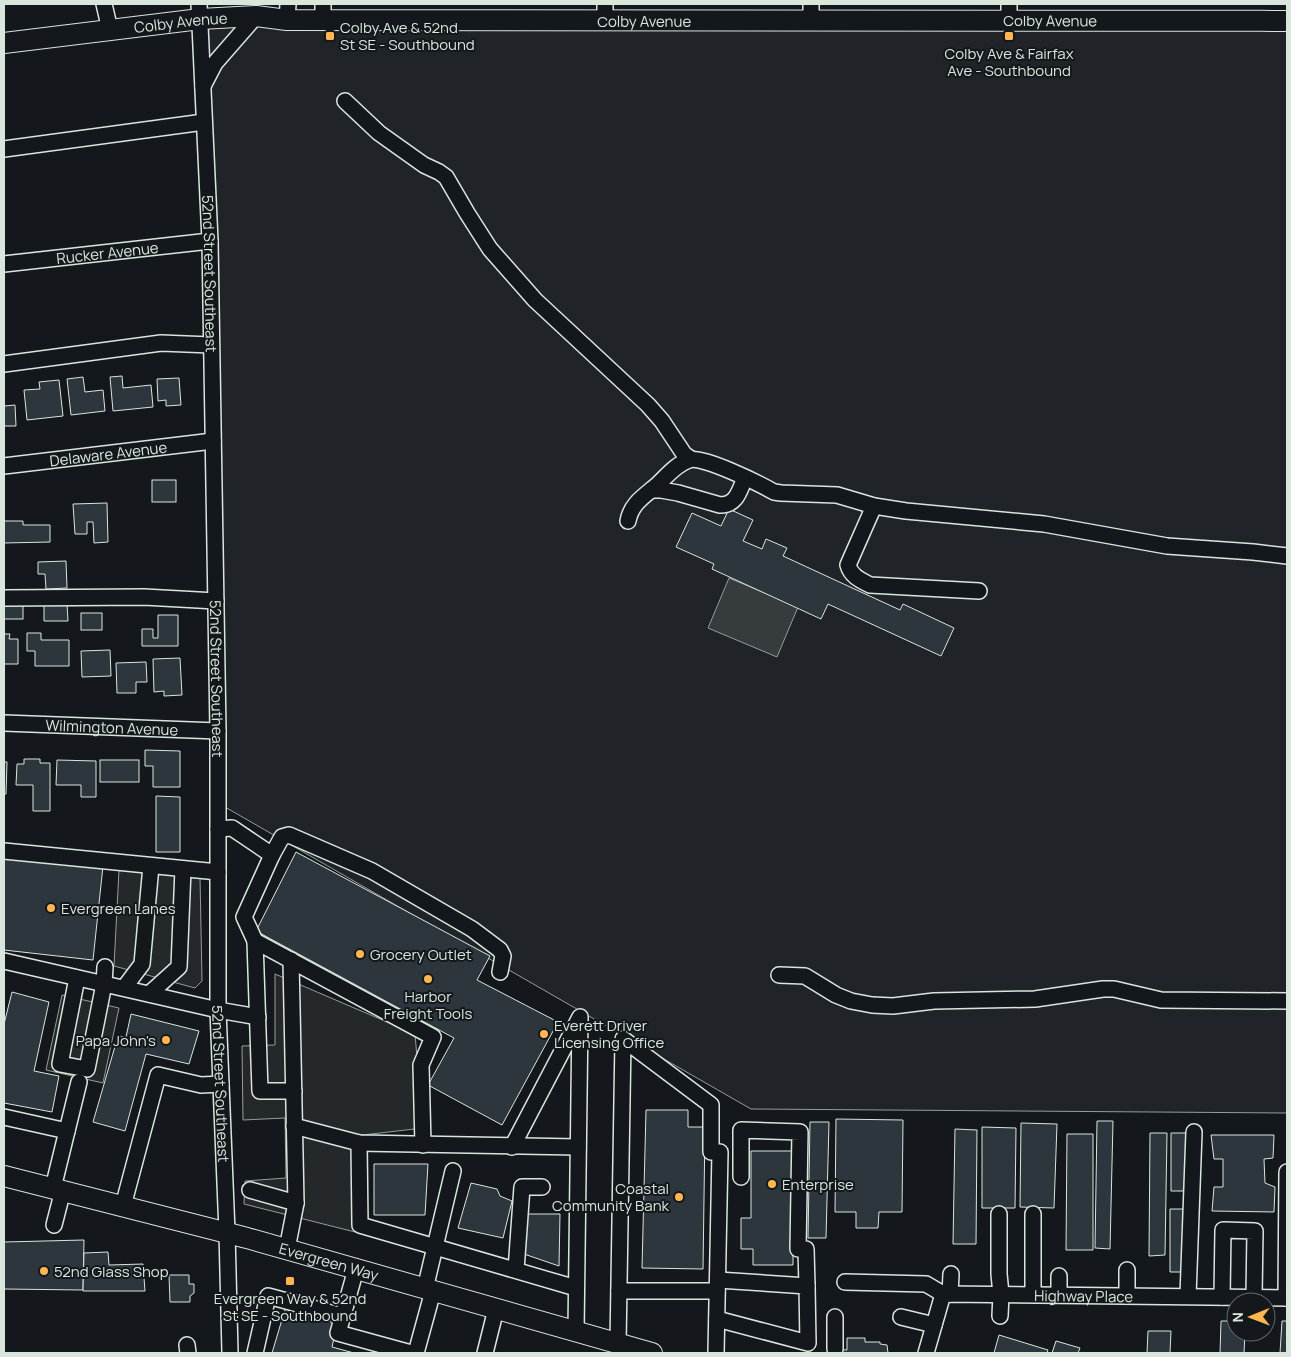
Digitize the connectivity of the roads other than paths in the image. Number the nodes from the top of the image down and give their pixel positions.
1 (104, 4) edge
2 (199, 11) edge
3 (1009, 11) edge
4 (288, 12) edge
5 (323, 12) edge
6 (811, 12) edge
7 (605, 13) edge
8 (256, 16) junction
9 (1287, 21) edge
10 (110, 30) junction
11 (4, 43) edge
12 (202, 87) junction
13 (345, 101) dead end
14 (204, 122) junction
15 (4, 150) edge
16 (210, 241) junction
17 (4, 264) edge
18 (211, 345) junction
19 (4, 364) edge
20 (213, 441) junction
21 (691, 459) junction
22 (4, 466) edge
23 (745, 478) junction
24 (651, 490) junction
25 (874, 506) junction
26 (628, 521) dead end
27 (1287, 556) edge
28 (979, 591) dead end
29 (4, 598) edge
30 (216, 601) junction
31 (4, 723) edge
32 (218, 731) junction
33 (218, 828) junction
34 (4, 851) edge
35 (272, 855) junction
36 (151, 866) junction
37 (183, 870) junction
38 (218, 872) junction
39 (255, 941) junction
40 (291, 960) junction
41 (4, 961) edge
42 (105, 967) dead end
43 (500, 972) dead end
44 (779, 975) dead end
45 (77, 978) junction
46 (104, 984) junction
47 (124, 988) junction
48 (150, 994) junction
49 (1287, 1001) edge
50 (218, 1010) junction
51 (258, 1017) junction
52 (79, 1082) dead end
53 (221, 1084) junction
54 (294, 1091) junction
55 (4, 1117) edge
56 (294, 1126) junction
57 (67, 1131) junction
58 (1194, 1132) dead end
59 (359, 1143) junction
60 (423, 1145) junction
61 (512, 1147) junction
62 (578, 1147) junction
63 (453, 1171) dead end
64 (1287, 1172) edge
65 (4, 1176) edge
66 (740, 1177) dead end
67 (542, 1187) dead end
68 (58, 1189) junction
69 (250, 1190) dead end
70 (296, 1203) junction
71 (122, 1206) junction
72 (999, 1214) dead end
73 (1033, 1214) dead end
74 (54, 1225) dead end
75 (227, 1232) junction
76 (435, 1246) junction
77 (287, 1249) junction
78 (356, 1269) junction
79 (516, 1270) junction
80 (1127, 1270) dead end
81 (951, 1274) dead end
82 (1059, 1276) dead end
83 (845, 1282) dead end
84 (718, 1286) junction
85 (807, 1286) junction
86 (576, 1288) junction
87 (429, 1290) junction
88 (619, 1291) junction
89 (1259, 1292) edge
90 (946, 1294) junction
91 (1001, 1294) junction
92 (1033, 1294) junction
93 (1059, 1294) junction
94 (1127, 1296) junction
95 (1188, 1296) junction
96 (1222, 1297) junction
97 (1226, 1297) edge
98 (1286, 1298) edge
99 (496, 1309) junction
100 (342, 1316) junction
101 (1000, 1316) dead end
102 (835, 1317) dead end
103 (901, 1317) dead end
104 (717, 1319) junction
105 (934, 1325) junction
106 (576, 1332) junction
107 (620, 1347) edge
108 (835, 1349) dead end
109 (230, 1353) edge
110 (255, 1353) edge
111 (411, 1353) edge
112 (416, 1353) edge
113 (485, 1353) edge
114 (652, 1353) edge
115 (716, 1353) edge
116 (926, 1353) edge

1 - 10 street
2 - 8 main road, Colby Avenue
2 - 10 main road, Colby Avenue
2 - 12 street, 52nd Street Southeast
3 - 6 main road, Colby Avenue
3 - 9 main road, Colby Avenue
4 - 5 main road, Colby Avenue
4 - 8 main road, Colby Avenue
5 - 7 main road, Colby Avenue
6 - 7 main road, Colby Avenue
8 - 12 street
10 - 11 main road, Colby Avenue
12 - 14 street, 52nd Street Southeast
13 - 21 street
14 - 15 street
14 - 16 street, 52nd Street Southeast
16 - 17 street, Rucker Avenue
16 - 18 street, 52nd Street Southeast
18 - 19 street
18 - 20 street, 52nd Street Southeast
20 - 22 street, Delaware Avenue
20 - 30 street, 52nd Street Southeast
21 - 23 street
21 - 24 street
23 - 24 street
23 - 25 street
24 - 26 street
25 - 27 street
25 - 28 street
29 - 30 street
30 - 32 street, 52nd Street Southeast
31 - 32 street, Wilmington Avenue
32 - 33 street, 52nd Street Southeast
33 - 35 street
33 - 38 street, 52nd Street Southeast
34 - 36 street
35 - 39 street
35 - 43 street
36 - 37 street
36 - 47 street
37 - 38 street
37 - 48 street
38 - 50 street, 52nd Street Southeast
39 - 40 street
39 - 51 street
40 - 54 street
40 - 60 street
41 - 45 street
42 - 46 street
44 - 49 street
45 - 46 street
45 - 46 street
46 - 47 street
47 - 48 street
48 - 50 street
50 - 51 street
50 - 53 street, 52nd Street Southeast
51 - 54 street
52 - 57 street
53 - 71 street
53 - 75 street, 52nd Street Southeast
54 - 56 street
55 - 57 street
56 - 59 street
56 - 70 street
57 - 68 street
58 - 95 street
59 - 60 street
59 - 76 street
60 - 61 street
61 - 62 street
61 - 62 street
62 - 86 street
63 - 76 street
64 - 98 street
65 - 68 main road, Evergreen Way
66 - 85 street
67 - 79 street
68 - 71 main road, Evergreen Way
68 - 74 street
69 - 70 street
70 - 77 street
71 - 75 main road, Evergreen Way
72 - 91 street
73 - 92 street
75 - 77 main road, Evergreen Way
75 - 109 street, 52nd Street Southeast
76 - 79 street
76 - 87 street
77 - 78 main road, Evergreen Way
78 - 87 main road, Evergreen Way
78 - 100 street
79 - 86 street
80 - 94 street
81 - 90 street
82 - 93 street
83 - 90 street
84 - 85 street
84 - 88 street
84 - 88 street
84 - 104 street
85 - 104 street
86 - 106 street
87 - 99 main road, Evergreen Way
87 - 112 street
88 - 107 street
89 - 96 street
90 - 91 street, Highway Place
90 - 105 street
91 - 92 street, Highway Place
91 - 101 street
92 - 93 street, Highway Place
93 - 94 street, Highway Place
94 - 95 street, Highway Place
95 - 96 street, Highway Place
96 - 97 street, Highway Place
99 - 106 main road, Evergreen Way
99 - 113 street
100 - 110 street
100 - 111 street
102 - 108 street
103 - 105 street
104 - 115 street
105 - 116 street
106 - 107 main road, Evergreen Way
107 - 114 main road, Evergreen Way

